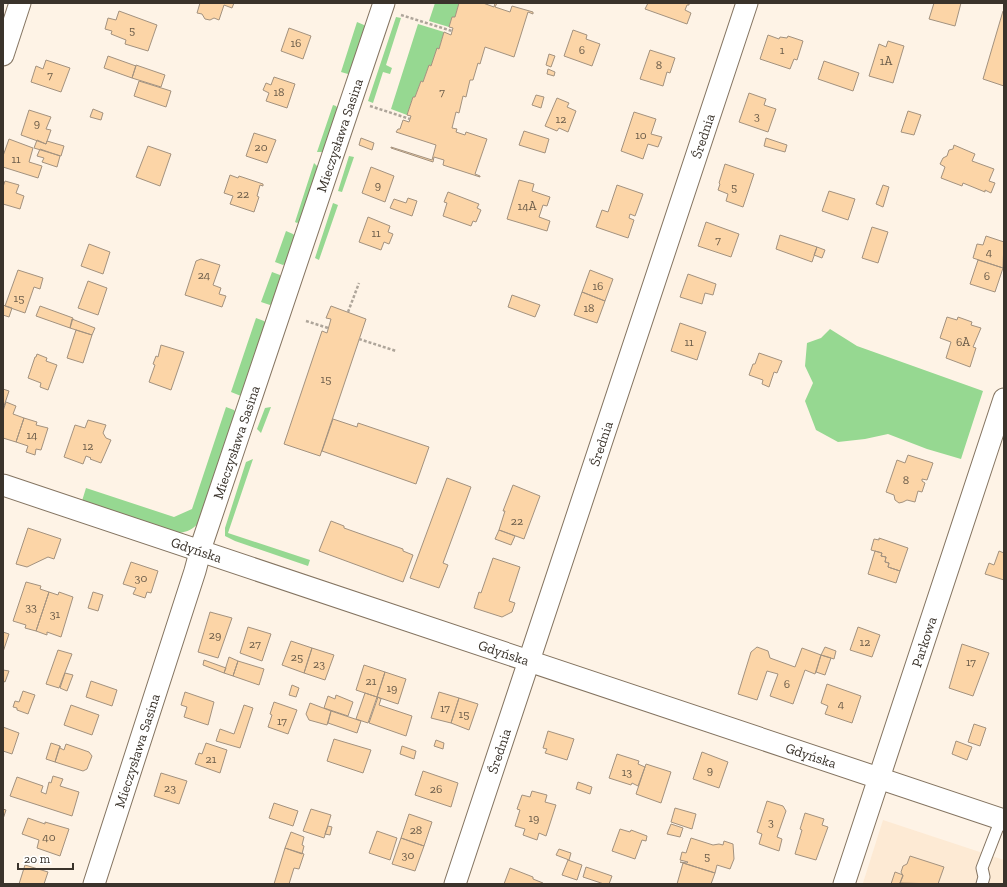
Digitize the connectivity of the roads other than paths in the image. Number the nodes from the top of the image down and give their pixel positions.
1 (20, 3) edge
2 (747, 3) edge
3 (391, 8) edge
4 (3, 55) edge
5 (1004, 399) edge
6 (3, 485) edge
7 (200, 550) junction
8 (530, 660) junction
9 (879, 779) junction
10 (1002, 819) edge
11 (94, 884) edge
12 (456, 884) edge
13 (844, 884) edge
14 (982, 884) edge

1 - 4 street
2 - 8 street, Średnia
3 - 7 street, Mieczysława Sasina
5 - 9 street, Parkowa
6 - 7 street, Gdyńska
7 - 8 street, Gdyńska
7 - 11 street, Mieczysława Sasina
8 - 9 street, Gdyńska
8 - 12 street, Średnia
9 - 10 street, Gdyńska
9 - 13 street, Parkowa
10 - 14 lane

